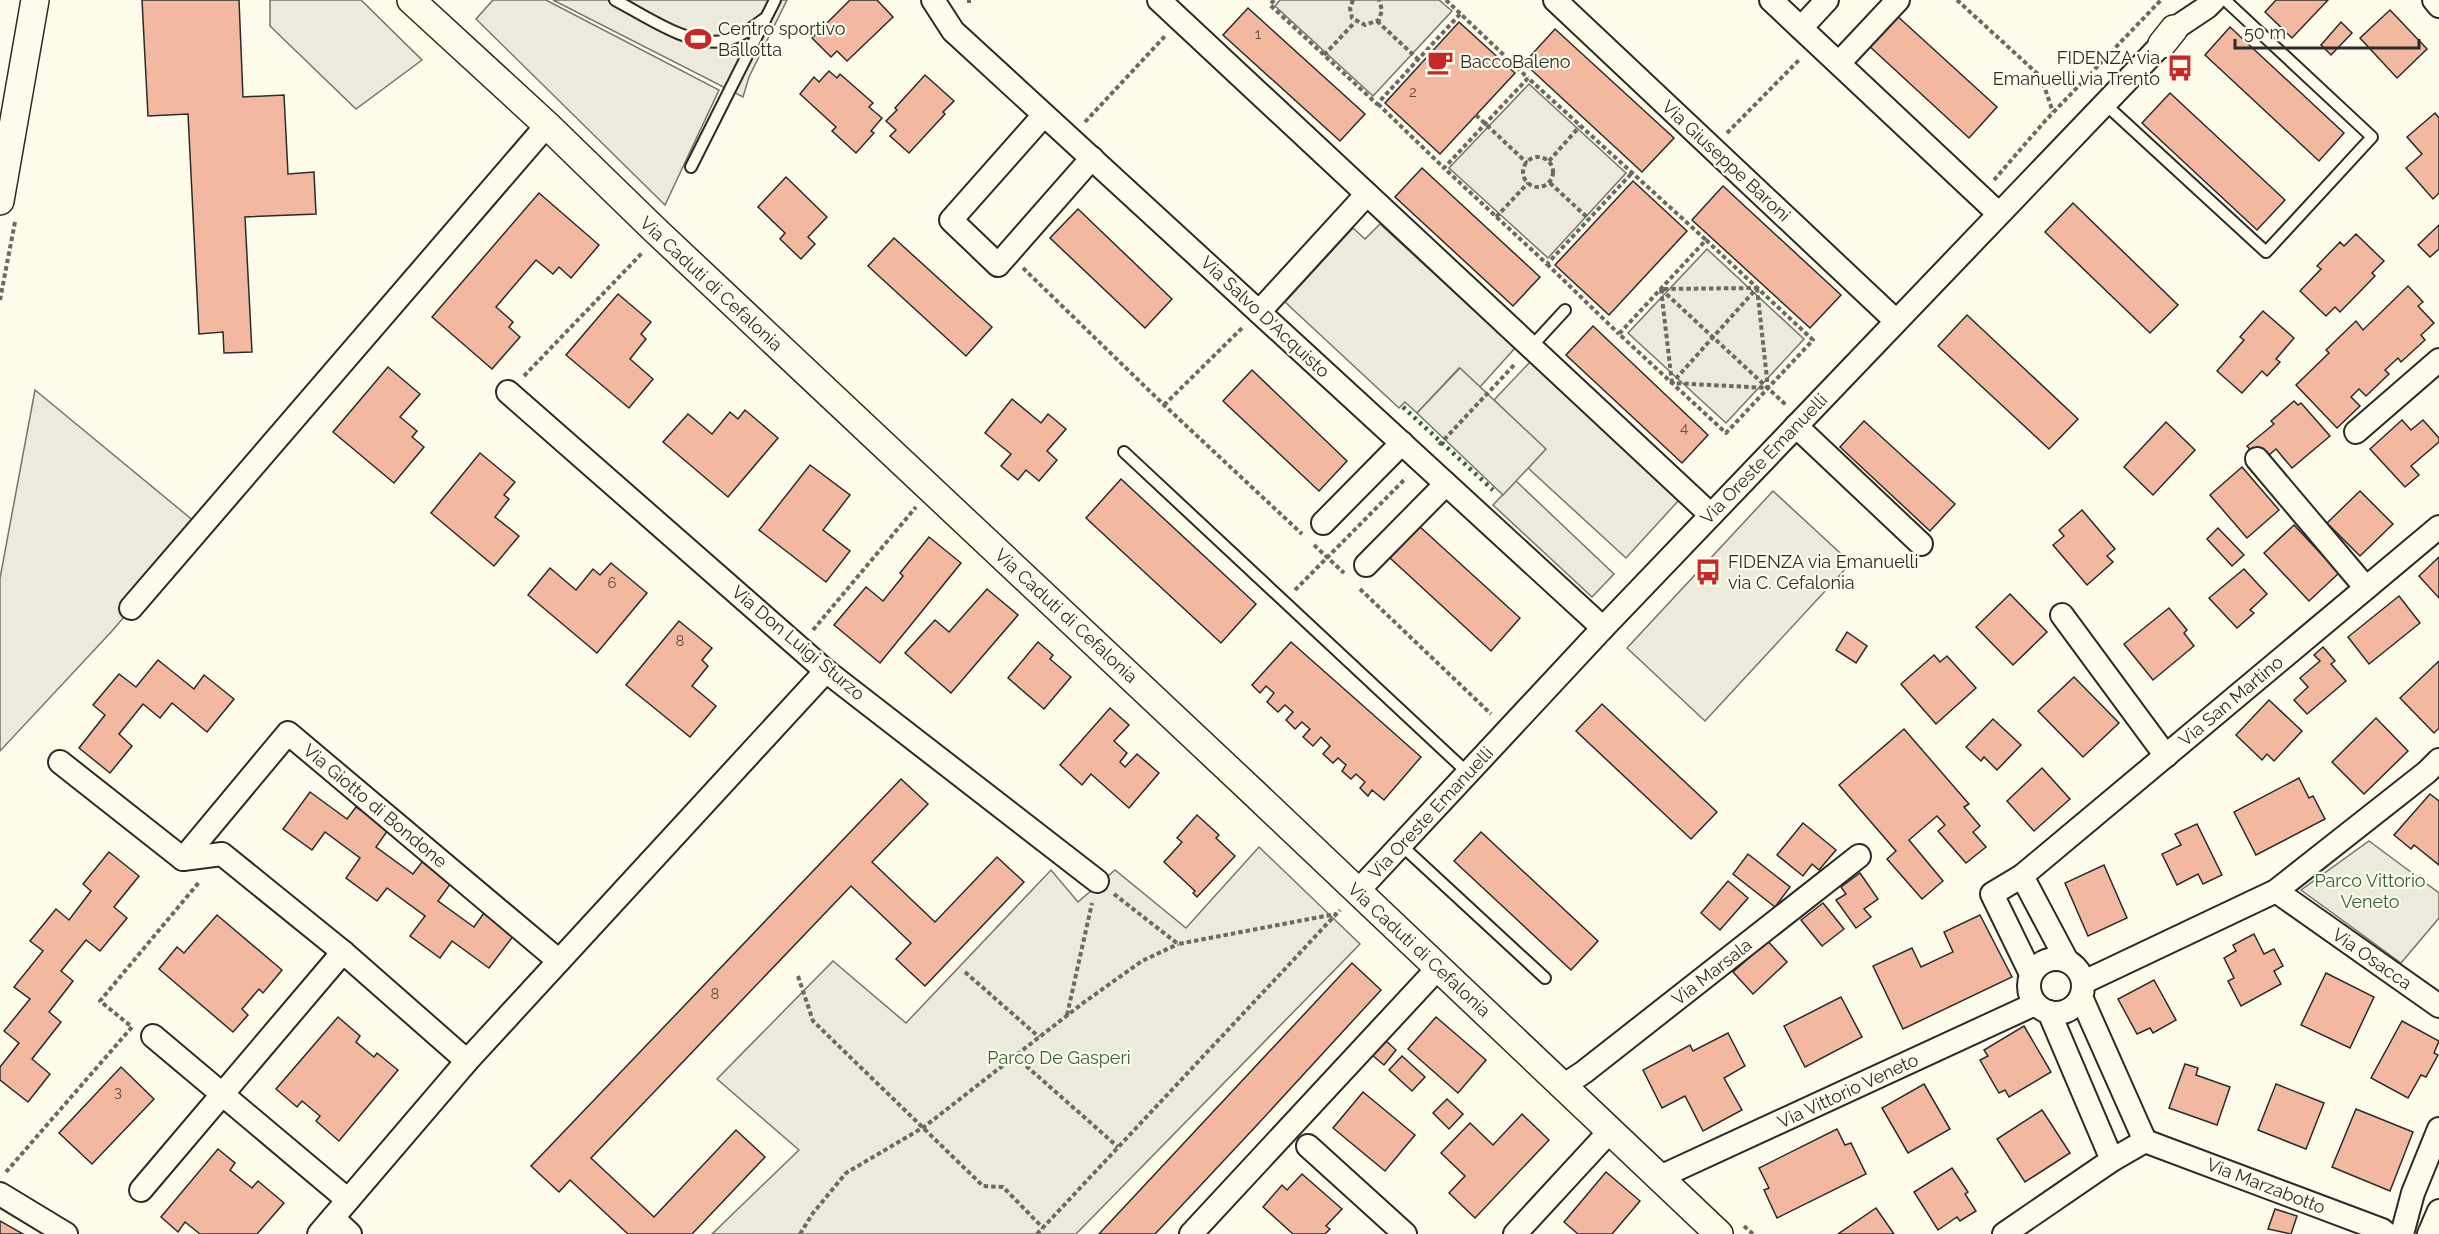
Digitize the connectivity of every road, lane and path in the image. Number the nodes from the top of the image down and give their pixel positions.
1 (35, 0) edge
2 (411, 0) edge
3 (615, 0) edge
4 (775, 0) edge
5 (933, 0) edge
6 (1159, 0) edge
7 (1274, 0) edge
8 (1353, 0) edge
9 (1379, 0) edge
10 (1446, 0) edge
11 (1555, 0) edge
12 (1771, 0) edge
13 (1827, 0) edge
14 (1898, 0) edge
15 (1957, 0) edge
16 (2161, 0) edge
17 (2193, 0) edge
18 (2214, 0) edge
19 (2225, 0) edge
20 (1461, 13) junction
21 (768, 15) junction
22 (1355, 21) junction
23 (1377, 21) junction
24 (1189, 28) junction
25 (1809, 35) junction
26 (2168, 37) junction
27 (1324, 55) junction
28 (1420, 61) junction
29 (1839, 63) junction
30 (1528, 78) junction
31 (1377, 104) junction
32 (2105, 104) junction
33 (2053, 112) junction
34 (1044, 115) junction
35 (1476, 115) dead end
36 (1486, 124) junction
37 (547, 125) junction
38 (1580, 126) junction
39 (1070, 138) junction
40 (1712, 148) junction
41 (1092, 158) junction
42 (1549, 161) junction
43 (1527, 163) junction
44 (692, 167) dead end
45 (1444, 168) junction
46 (1631, 174) junction
47 (1550, 182) junction
48 (1528, 183) junction
49 (1368, 194) junction
50 (1980, 197) junction
51 (0, 201) edge
52 (1999, 214) junction
53 (1496, 217) junction
54 (1589, 219) junction
55 (1706, 240) junction
56 (643, 252) dead end
57 (1008, 253) junction
58 (1547, 264) junction
59 (1757, 288) junction
60 (1660, 289) junction
61 (1565, 310) dead end
62 (1259, 312) junction
63 (1896, 321) junction
64 (1619, 334) junction
65 (1712, 337) junction
66 (1531, 347) junction
67 (2439, 360) edge
68 (1672, 383) junction
69 (1768, 388) junction
70 (508, 392) joint
71 (1164, 405) junction
72 (1799, 423) junction
73 (2356, 432) dead end
74 (1402, 443) junction
75 (1124, 452) dead end
76 (2257, 459) dead end
77 (1422, 462) junction
78 (1446, 484) junction
79 (919, 503) dead end
80 (1711, 515) junction
81 (1323, 523) dead end
82 (2439, 526) edge
83 (1922, 544) dead end
84 (1327, 557) junction
85 (1356, 576) junction
86 (2366, 588) junction
87 (1285, 602) junction
88 (131, 608) dead end
89 (2062, 615) dead end
90 (1603, 628) junction
91 (799, 647) junction
92 (826, 671) junction
93 (1508, 730) junction
94 (2166, 756) junction
95 (60, 762) dead end
96 (2435, 772) edge
97 (1468, 773) junction
98 (1401, 845) junction
99 (222, 854) junction
100 (1859, 856) dead end
101 (183, 859) junction
102 (2022, 876) junction
103 (1098, 881) junction
104 (2276, 891) junction
105 (1357, 892) junction
106 (1337, 914) junction
107 (1178, 944) junction
108 (343, 952) junction
109 (2066, 959) junction
110 (559, 961) junction
111 (1438, 968) junction
112 (965, 972) dead end
113 (2031, 974) junction
114 (798, 976) dead end
115 (1545, 978) dead end
116 (2083, 989) junction
117 (2439, 1006) edge
118 (2042, 1008) junction
119 (1067, 1016) junction
120 (153, 1036) dead end
121 (1039, 1037) junction
122 (1015, 1056) junction
123 (467, 1061) junction
124 (1563, 1086) junction
125 (223, 1093) junction
126 (924, 1127) junction
127 (2439, 1129) edge
128 (1610, 1131) junction
129 (2145, 1141) junction
130 (1308, 1146) dead end
131 (1118, 1147) junction
132 (2112, 1160) junction
133 (1660, 1177) junction
134 (0, 1180) edge
135 (141, 1190) dead end
136 (0, 1194) edge
137 (348, 1200) junction
138 (2439, 1211) edge
139 (326, 1226) edge
140 (1043, 1227) junction
141 (1520, 1232) edge
142 (66, 1234) edge
143 (350, 1234) edge
144 (800, 1234) edge
145 (1037, 1234) edge
146 (1191, 1234) edge
147 (1405, 1234) edge
148 (1719, 1234) edge
149 (2004, 1234) edge
150 (2387, 1234) edge
151 (2402, 1234) edge
152 (2429, 1234) edge

1 - 51 street
2 - 37 street, Via Caduti di Cefalonia
3 - 21 lane
4 - 21 lane
5 - 34 street, Via Salvo D'Acquisto
6 - 24 street
7 - 27 path
8 - 22 path
9 - 23 path
10 - 20 path
11 - 40 street, Via Giuseppe Baroni
12 - 25 street
13 - 25 street
14 - 29 street
15 - 33 path
16 - 33 path
17 - 26 street, Via Oreste Emanuelli
18 - 26 street, Via Oreste Emanuelli
19 - 32 lane
20 - 28 path
20 - 30 path
21 - 44 lane
22 - 23 path
22 - 27 path
23 - 28 path
24 - 39 path
24 - 49 street
25 - 29 street
25 - 40 path
26 - 32 street, Via Oreste Emanuelli
27 - 31 path
28 - 31 path
29 - 50 street
30 - 36 path
30 - 38 path
31 - 45 path
32 - 52 street, Via Oreste Emanuelli
33 - 50 path
34 - 39 street, Via Salvo D'Acquisto
34 - 57 street
35 - 36 path
36 - 43 path
36 - 45 path
37 - 88 street
37 - 105 street, Via Caduti di Cefalonia
38 - 42 path
38 - 46 path
39 - 41 street, Via Salvo D'Acquisto
40 - 63 street, Via Giuseppe Baroni
41 - 57 street
41 - 62 street, Via Salvo D'Acquisto
42 - 43 path
42 - 47 path
43 - 48 path
45 - 53 path
46 - 54 path
46 - 55 path
47 - 48 path
47 - 54 path
48 - 53 path
49 - 62 street
49 - 66 street
50 - 52 street
52 - 63 street, Via Oreste Emanuelli
53 - 58 path
54 - 58 path
55 - 59 path
55 - 60 path
56 - 70 path
57 - 71 path
58 - 64 path
59 - 60 path
59 - 65 path
59 - 69 path
59 - 69 path
60 - 64 path
60 - 65 path
60 - 68 path
61 - 66 lane
62 - 71 path
62 - 74 street, Via Salvo D'Acquisto
63 - 72 street, Via Oreste Emanuelli
64 - 68 path
65 - 68 path
65 - 69 path
66 - 77 path
66 - 80 street
67 - 73 street
68 - 69 path
68 - 69 path
69 - 72 path
70 - 91 street, Via Don Luigi Sturzo
71 - 84 path
72 - 80 street, Via Oreste Emanuelli
72 - 83 street
74 - 77 street, Via Salvo D'Acquisto
74 - 81 street
75 - 87 lane
76 - 86 street
77 - 78 street, Via Salvo D'Acquisto
77 - 84 path
78 - 85 street
78 - 90 street, Via Salvo D'Acquisto
79 - 91 path
80 - 90 street, Via Oreste Emanuelli
82 - 86 street, Via San Martino
84 - 85 path
84 - 87 path
85 - 93 path
86 - 94 street, Via San Martino
87 - 97 lane
89 - 94 street
90 - 93 street, Via Oreste Emanuelli
91 - 92 street, Via Don Luigi Sturzo
92 - 103 street, Via Don Luigi Sturzo
92 - 110 street
93 - 97 street, Via Oreste Emanuelli
94 - 102 street, Via San Martino
95 - 101 street
96 - 104 street
97 - 98 street, Via Oreste Emanuelli
98 - 105 street, Via Oreste Emanuelli
98 - 115 lane
99 - 101 street
99 - 108 street
99 - 134 path
100 - 124 street, Via Marsala
101 - 110 street, Via Giotto di Bondone
102 - 109 street
102 - 113 street, Via San Martino
103 - 107 path
103 - 119 path
104 - 116 street
104 - 117 street, Via Osacca
105 - 106 path
105 - 111 street, Via Caduti di Cefalonia
106 - 107 path
106 - 131 path
107 - 119 path
108 - 123 street
108 - 125 street
109 - 113 street
109 - 116 street
110 - 123 street
111 - 124 street, Via Caduti di Cefalonia
111 - 146 street
112 - 121 path
113 - 118 street
114 - 126 path
116 - 118 street
116 - 129 street
118 - 132 street
118 - 133 street, Via Vittorio Veneto
119 - 121 path
120 - 125 street
121 - 122 path
122 - 126 path
122 - 131 path
123 - 137 street
124 - 128 street, Via Caduti di Cefalonia
125 - 135 street
125 - 137 street
126 - 140 path
126 - 144 path
127 - 151 street
128 - 133 street, Via Caduti di Cefalonia
128 - 141 street
129 - 132 street
129 - 150 street, Via Marzabotto
130 - 147 street
131 - 140 path
132 - 149 street
133 - 148 street, Via Caduti di Cefalonia
136 - 142 street
137 - 139 street
138 - 152 street
139 - 143 street
140 - 145 path

